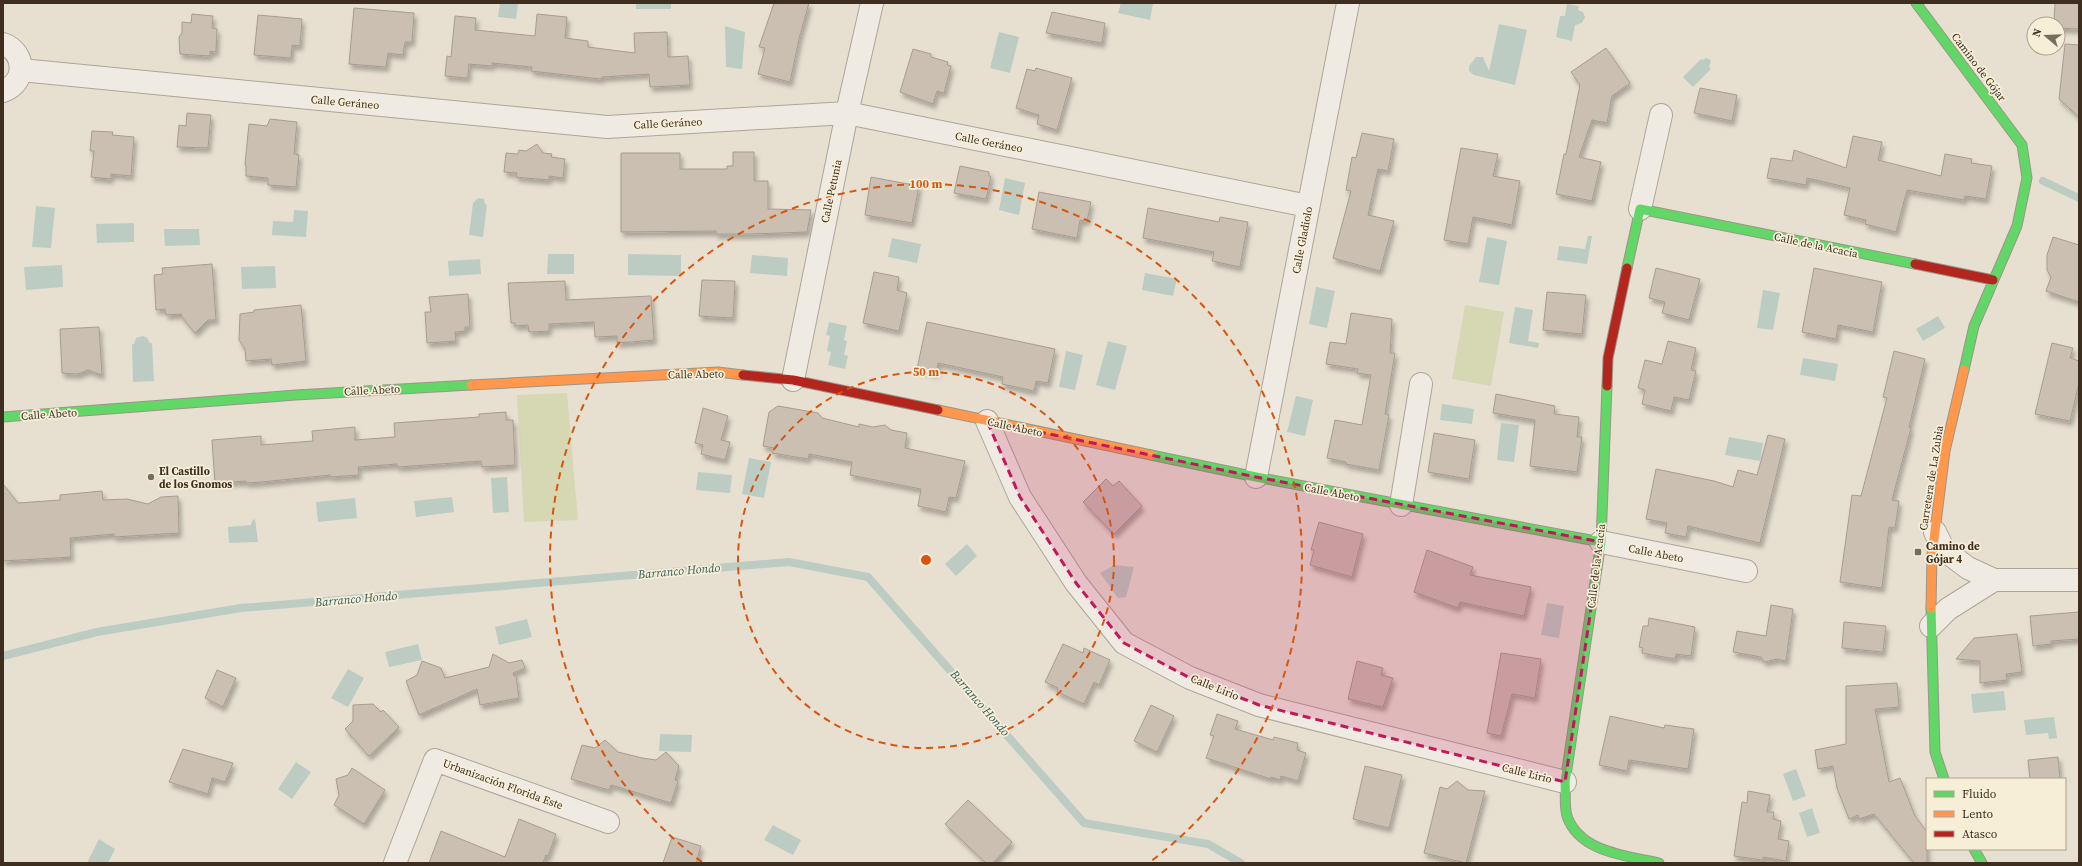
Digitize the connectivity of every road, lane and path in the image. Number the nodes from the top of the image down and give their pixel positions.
1 (872, 3) edge
2 (1348, 3) edge
3 (1916, 3) edge
4 (3, 44) edge
5 (21, 70) junction
6 (3, 90) edge
7 (847, 113) junction
8 (1661, 115) dead end
9 (2022, 145) joint
10 (1308, 206) junction
11 (1640, 209) junction
12 (1993, 280) junction
13 (793, 380) junction
14 (1421, 384) dead end
15 (3, 417) edge
16 (987, 421) junction
17 (1256, 477) junction
18 (1401, 505) junction
19 (1934, 532) junction
20 (1601, 542) junction
21 (1746, 571) dead end
22 (1994, 580) junction
23 (2079, 580) edge
24 (1931, 626) junction
25 (1944, 778) edge
26 (1565, 782) junction
27 (608, 822) dead end
28 (1975, 850) edge
29 (395, 863) edge
30 (1659, 863) edge
31 (1982, 863) edge

1 - 7 street, Calle Petunia
2 - 10 street, Calle Gladiolo
3 - 9 street, Camino de Gójar
4 - 5 street
5 - 6 street
5 - 7 street, Calle Geráneo
7 - 10 street, Calle Geráneo
7 - 13 street, Calle Petunia
8 - 11 street, Calle de la Acacia
9 - 12 street, Carretera de La Zubia
10 - 17 street, Calle Gladiolo
11 - 12 street, Calle de la Acacia
11 - 20 street, Calle de la Acacia
12 - 19 street, Carretera de La Zubia
13 - 15 street, Calle Abeto
13 - 16 street, Calle Abeto
14 - 18 street
16 - 17 street, Calle Abeto
16 - 26 street, Calle Lirio
17 - 18 street, Calle Abeto
18 - 20 street, Calle Abeto
19 - 22 street
19 - 24 street, Carretera de La Zubia
20 - 21 street, Calle Abeto
20 - 26 street, Calle de la Acacia
22 - 23 street
22 - 24 street
24 - 25 street, Carretera de La Zubia
26 - 30 street, Calle de la Acacia
27 - 29 street, Urbanización Florida Este
28 - 31 street

